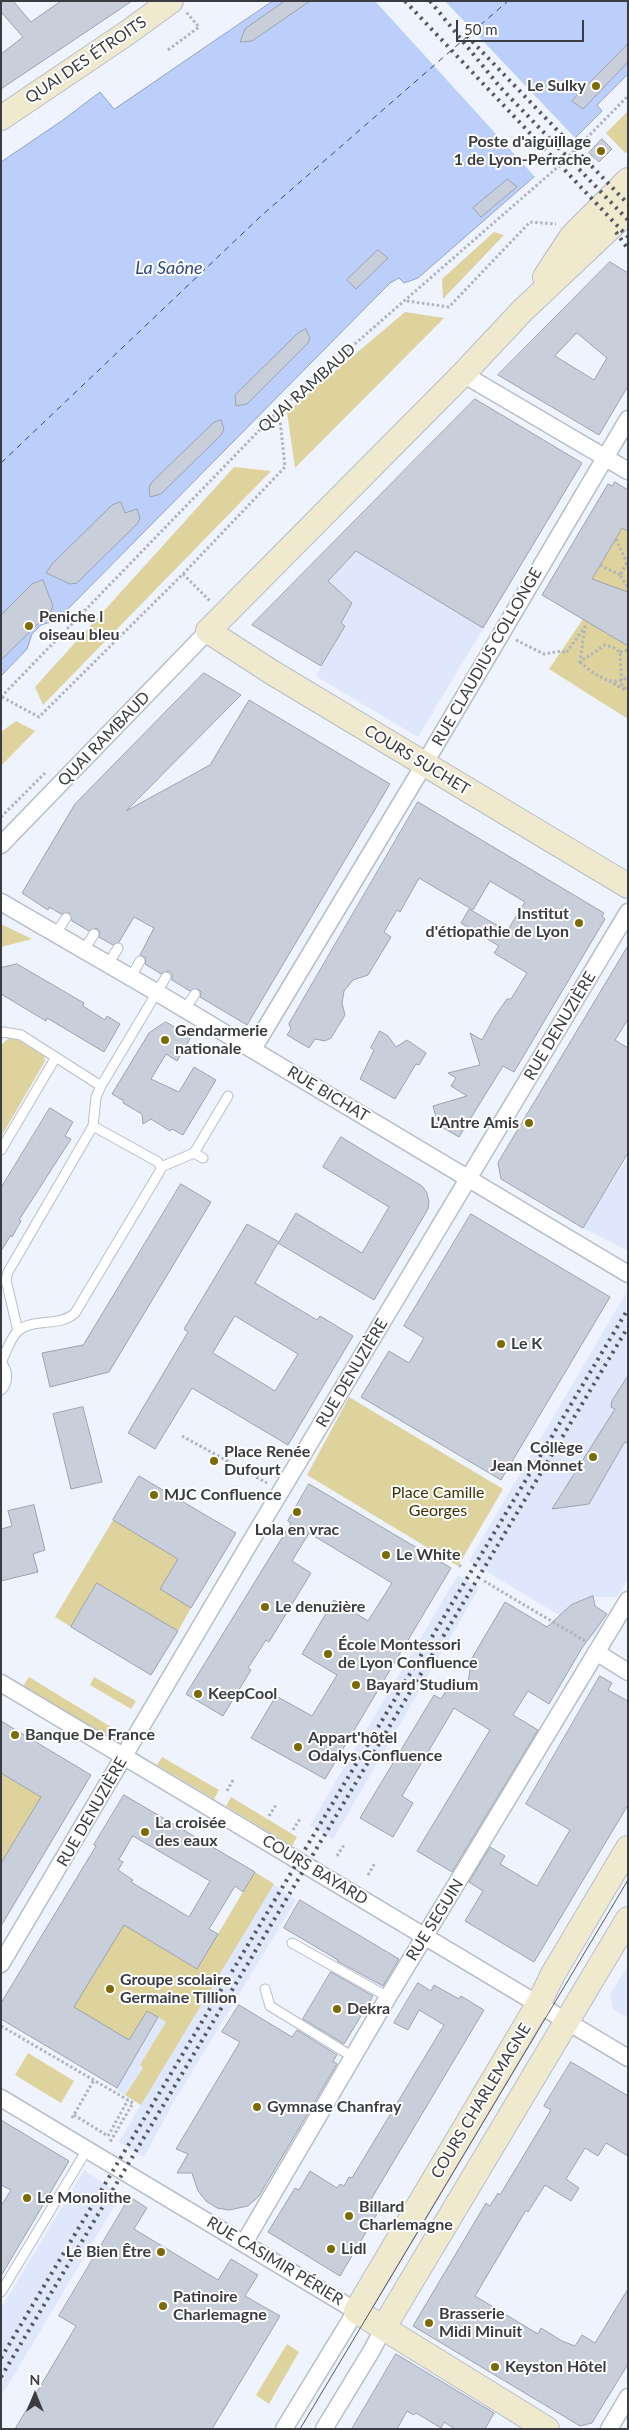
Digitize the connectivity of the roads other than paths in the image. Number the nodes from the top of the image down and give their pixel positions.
1 (177, 4) edge
2 (1, 118) edge
3 (626, 182) edge
4 (628, 211) edge
5 (522, 311) junction
6 (463, 374) junction
7 (628, 419) edge
8 (604, 458) junction
9 (628, 471) edge
10 (216, 622) junction
11 (424, 764) junction
12 (1, 845) edge
13 (628, 886) edge
14 (1, 902) edge
15 (628, 912) edge
16 (66, 918) dead end
17 (56, 933) junction
18 (94, 934) dead end
19 (118, 948) dead end
20 (84, 950) junction
21 (140, 961) dead end
22 (108, 964) junction
23 (131, 977) junction
24 (166, 977) dead end
25 (156, 992) junction
26 (195, 994) dead end
27 (185, 1009) junction
28 (1, 1033) edge
29 (253, 1049) junction
30 (56, 1057) junction
31 (101, 1086) junction
32 (228, 1096) dead end
33 (93, 1126) junction
34 (1, 1150) edge
35 (194, 1153) junction
36 (203, 1158) dead end
37 (161, 1167) junction
38 (469, 1178) junction
39 (628, 1274) edge
40 (18, 1331) junction
41 (1, 1362) edge
42 (1, 1390) edge
43 (628, 1600) edge
44 (598, 1651) junction
45 (628, 1672) edge
46 (1, 1683) edge
47 (124, 1756) junction
48 (628, 1848) edge
49 (628, 1919) edge
50 (425, 1935) junction
51 (292, 1943) dead end
52 (1, 1964) edge
53 (265, 1989) dead end
54 (388, 1998) junction
55 (539, 2003) junction
56 (567, 2020) junction
57 (353, 2057) junction
58 (628, 2058) edge
59 (1, 2098) edge
60 (88, 2148) junction
61 (244, 2243) junction
62 (1, 2292) edge
63 (356, 2311) junction
64 (384, 2327) junction
65 (628, 2397) edge
66 (284, 2429) edge
67 (324, 2429) edge
68 (547, 2429) edge
69 (609, 2429) edge

1 - 2 street, QUAI DES ÉTROITS
3 - 5 street, QUAI RAMBAUD
4 - 5 street, QUAI RAMBAUD
5 - 6 street, QUAI RAMBAUD
6 - 8 street
6 - 10 street, QUAI RAMBAUD
7 - 8 street, RUE CLAUDIUS COLLONGE
8 - 9 street
8 - 11 street, RUE CLAUDIUS COLLONGE
10 - 11 street, COURS SUCHET
10 - 12 street, QUAI RAMBAUD
11 - 13 street, COURS SUCHET
11 - 29 street, RUE CLAUDIUS COLLONGE
14 - 17 street, RUE BICHAT
15 - 38 street, RUE DENUZIÈRE
16 - 17 lane
17 - 20 street, RUE BICHAT
18 - 20 lane
19 - 22 lane
20 - 22 street, RUE BICHAT
21 - 23 lane
22 - 23 street, RUE BICHAT
23 - 25 street, RUE BICHAT
24 - 25 lane
25 - 27 street, RUE BICHAT
25 - 31 lane
26 - 27 lane
27 - 29 street, RUE BICHAT
28 - 30 lane
29 - 38 street, RUE BICHAT
30 - 31 lane
30 - 34 lane
31 - 33 lane
32 - 35 lane
33 - 37 lane
33 - 40 lane
35 - 36 lane
35 - 37 lane
37 - 40 lane
38 - 39 street, RUE BICHAT
38 - 47 street, RUE DENUZIÈRE
40 - 41 lane
41 - 42 lane
43 - 44 street, RUE SEGUIN
44 - 45 street
44 - 50 street, RUE SEGUIN
46 - 47 street, COURS BAYARD
47 - 50 street, COURS BAYARD
47 - 52 street, RUE DENUZIÈRE
48 - 55 street, COURS CHARLEMAGNE
49 - 56 street, COURS CHARLEMAGNE
50 - 54 street, RUE SEGUIN
50 - 55 street, COURS BAYARD
51 - 54 lane
53 - 57 lane
54 - 57 street, RUE SEGUIN
55 - 56 street, COURS BAYARD
55 - 63 street, COURS CHARLEMAGNE
56 - 58 street, COURS BAYARD
56 - 64 street, COURS CHARLEMAGNE
57 - 61 street, RUE SEGUIN
59 - 60 street, RUE CASIMIR PÉRIER
60 - 61 street, RUE CASIMIR PÉRIER
60 - 62 lane
61 - 63 street, RUE CASIMIR PÉRIER
63 - 64 street, RUE CASIMIR PÉRIER
63 - 66 street, COURS CHARLEMAGNE
64 - 67 street, COURS CHARLEMAGNE
64 - 68 street, RUE CASIMIR PÉRIER
65 - 69 street

